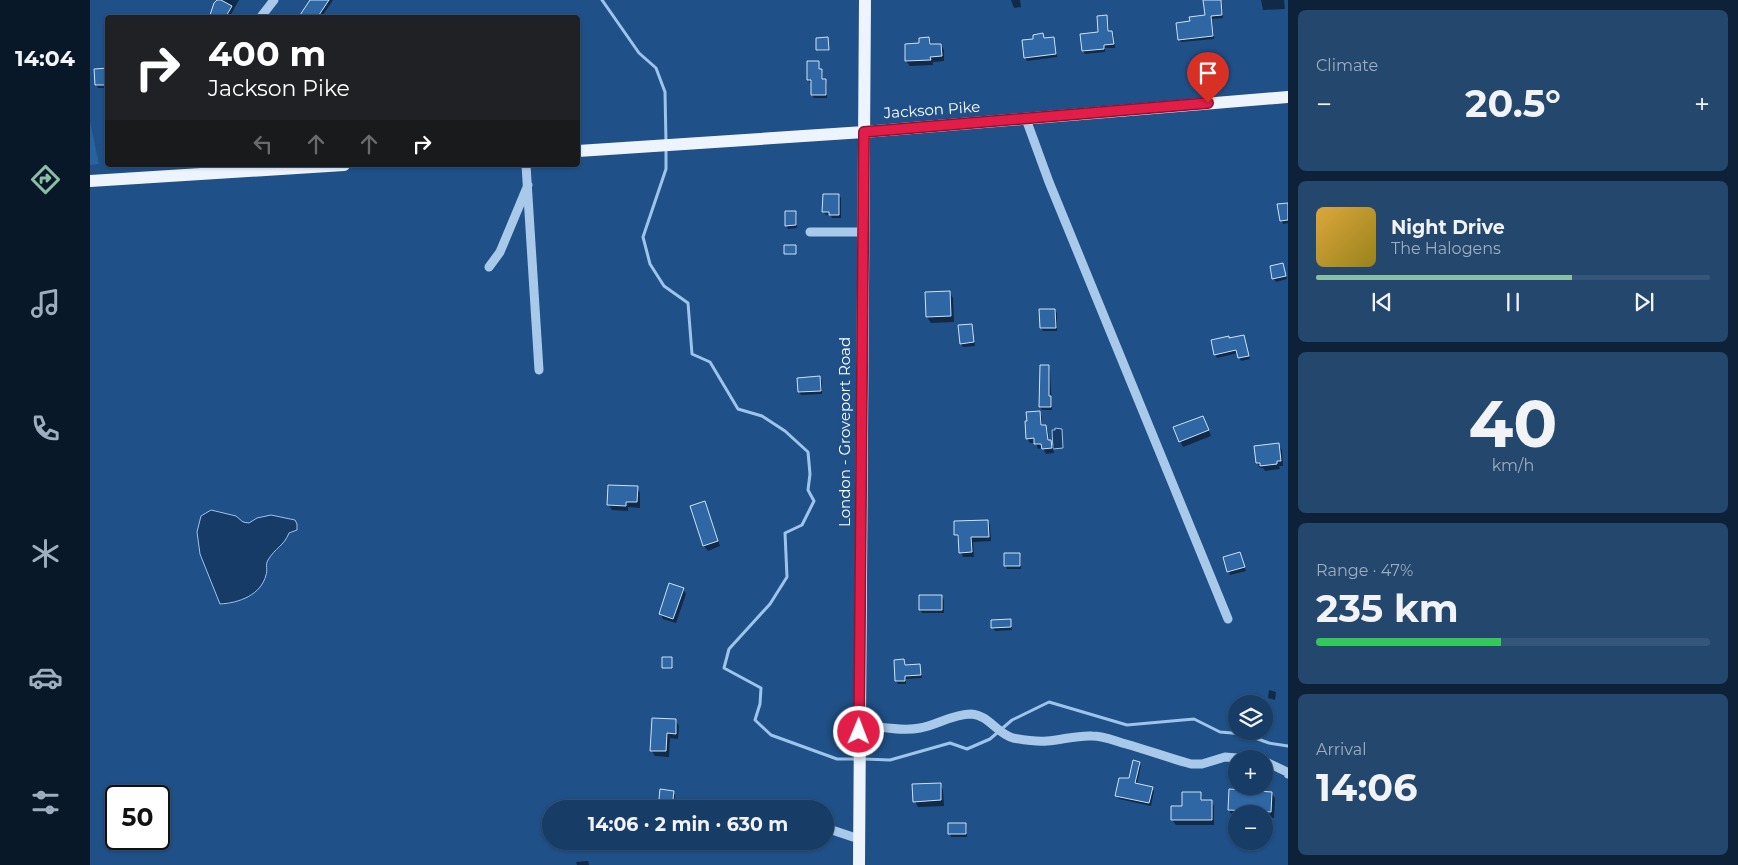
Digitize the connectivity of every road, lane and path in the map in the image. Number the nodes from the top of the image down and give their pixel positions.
1 (274, 0) edge
2 (865, 0) edge
3 (262, 15) edge
4 (1288, 97) edge
5 (1026, 119) junction
6 (864, 132) junction
7 (580, 151) edge
8 (288, 167) edge
9 (526, 167) edge
10 (260, 168) edge
11 (90, 181) edge
12 (528, 185) junction
13 (810, 232) dead end
14 (863, 232) junction
15 (489, 267) dead end
16 (539, 370) dead end
17 (1228, 619) dead end
18 (859, 728) junction
19 (1228, 757) edge
20 (1273, 765) edge
21 (1288, 774) edge
22 (834, 831) edge
23 (859, 839) junction
24 (859, 865) edge

1 - 3 street
2 - 6 main road, London - Groveport Road
4 - 5 main road, Jackson Pike
5 - 6 main road, Jackson Pike
5 - 17 street
6 - 7 main road, Jackson Pike
6 - 14 main road, London - Groveport Road
8 - 10 main road
9 - 12 street
10 - 11 main road
12 - 15 street
12 - 16 street
13 - 14 street
14 - 18 main road, London - Groveport Road
18 - 19 street
18 - 23 main road, London - Groveport Road
20 - 21 street
22 - 23 street
23 - 24 main road, London - Groveport Road

